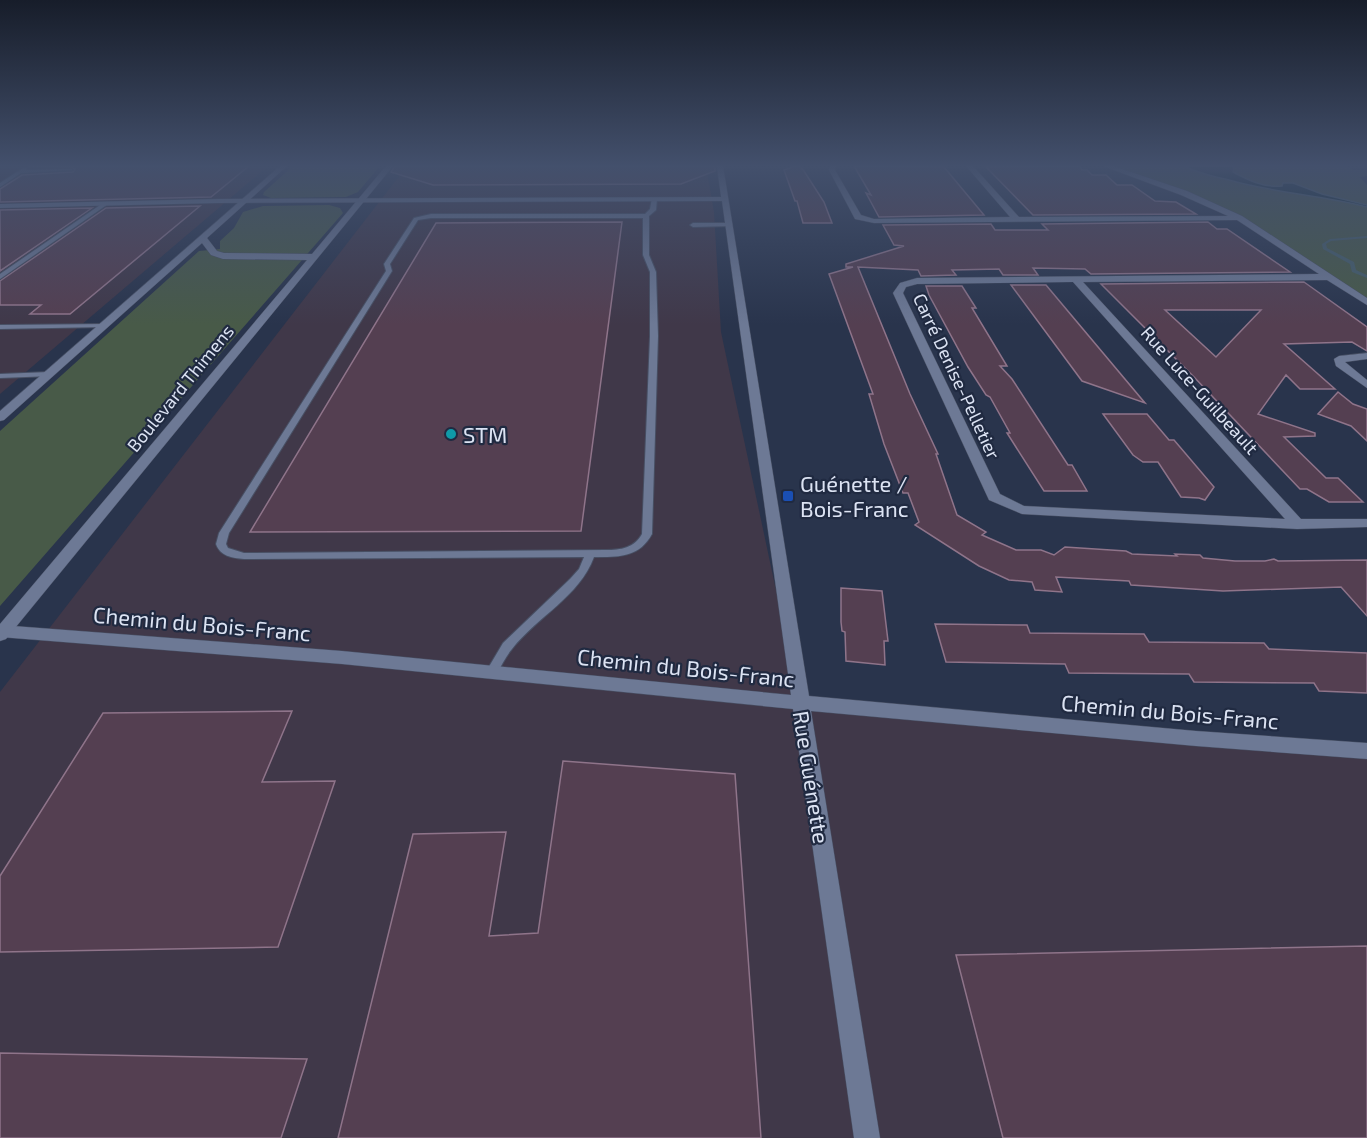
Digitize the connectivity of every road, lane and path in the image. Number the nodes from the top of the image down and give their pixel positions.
1 (83, 219) edge
2 (224, 219) edge
3 (347, 219) edge
4 (416, 219) edge
5 (646, 219) edge
6 (728, 219) edge
7 (865, 219) edge
8 (1008, 219) edge
9 (1241, 219) edge
10 (693, 225) dead end
11 (729, 225) junction
12 (203, 238) junction
13 (315, 257) junction
14 (0, 276) edge
15 (1330, 277) junction
16 (1076, 280) junction
17 (1367, 302) edge
18 (105, 325) junction
19 (0, 327) edge
20 (1367, 356) edge
21 (49, 374) junction
22 (0, 375) edge
23 (1367, 386) edge
24 (0, 417) edge
25 (1367, 523) edge
26 (1297, 524) junction
27 (590, 554) junction
28 (1, 632) edge
29 (493, 670) junction
30 (800, 703) junction
31 (1367, 751) edge
32 (867, 1138) edge

1 - 14 lane
2 - 12 street
3 - 13 street, Boulevard Thimens
4 - 27 lane
5 - 27 lane
6 - 11 street, Rue Guénette
7 - 8 street
9 - 15 street
10 - 11 lane
11 - 30 street, Rue Guénette
12 - 13 street
12 - 18 street
13 - 28 street, Boulevard Thimens
15 - 16 street, Carré Denise-Pelletier
15 - 17 street
16 - 26 street, Rue Luce-Guilbeault
16 - 26 street, Carré Denise-Pelletier
18 - 19 lane
18 - 21 street
20 - 23 street
21 - 22 lane
21 - 24 street
25 - 26 street, Carré Denise-Pelletier
27 - 29 lane
28 - 29 street, Chemin du Bois-Franc
29 - 30 street, Chemin du Bois-Franc
30 - 31 street, Chemin du Bois-Franc
30 - 32 street, Rue Guénette

